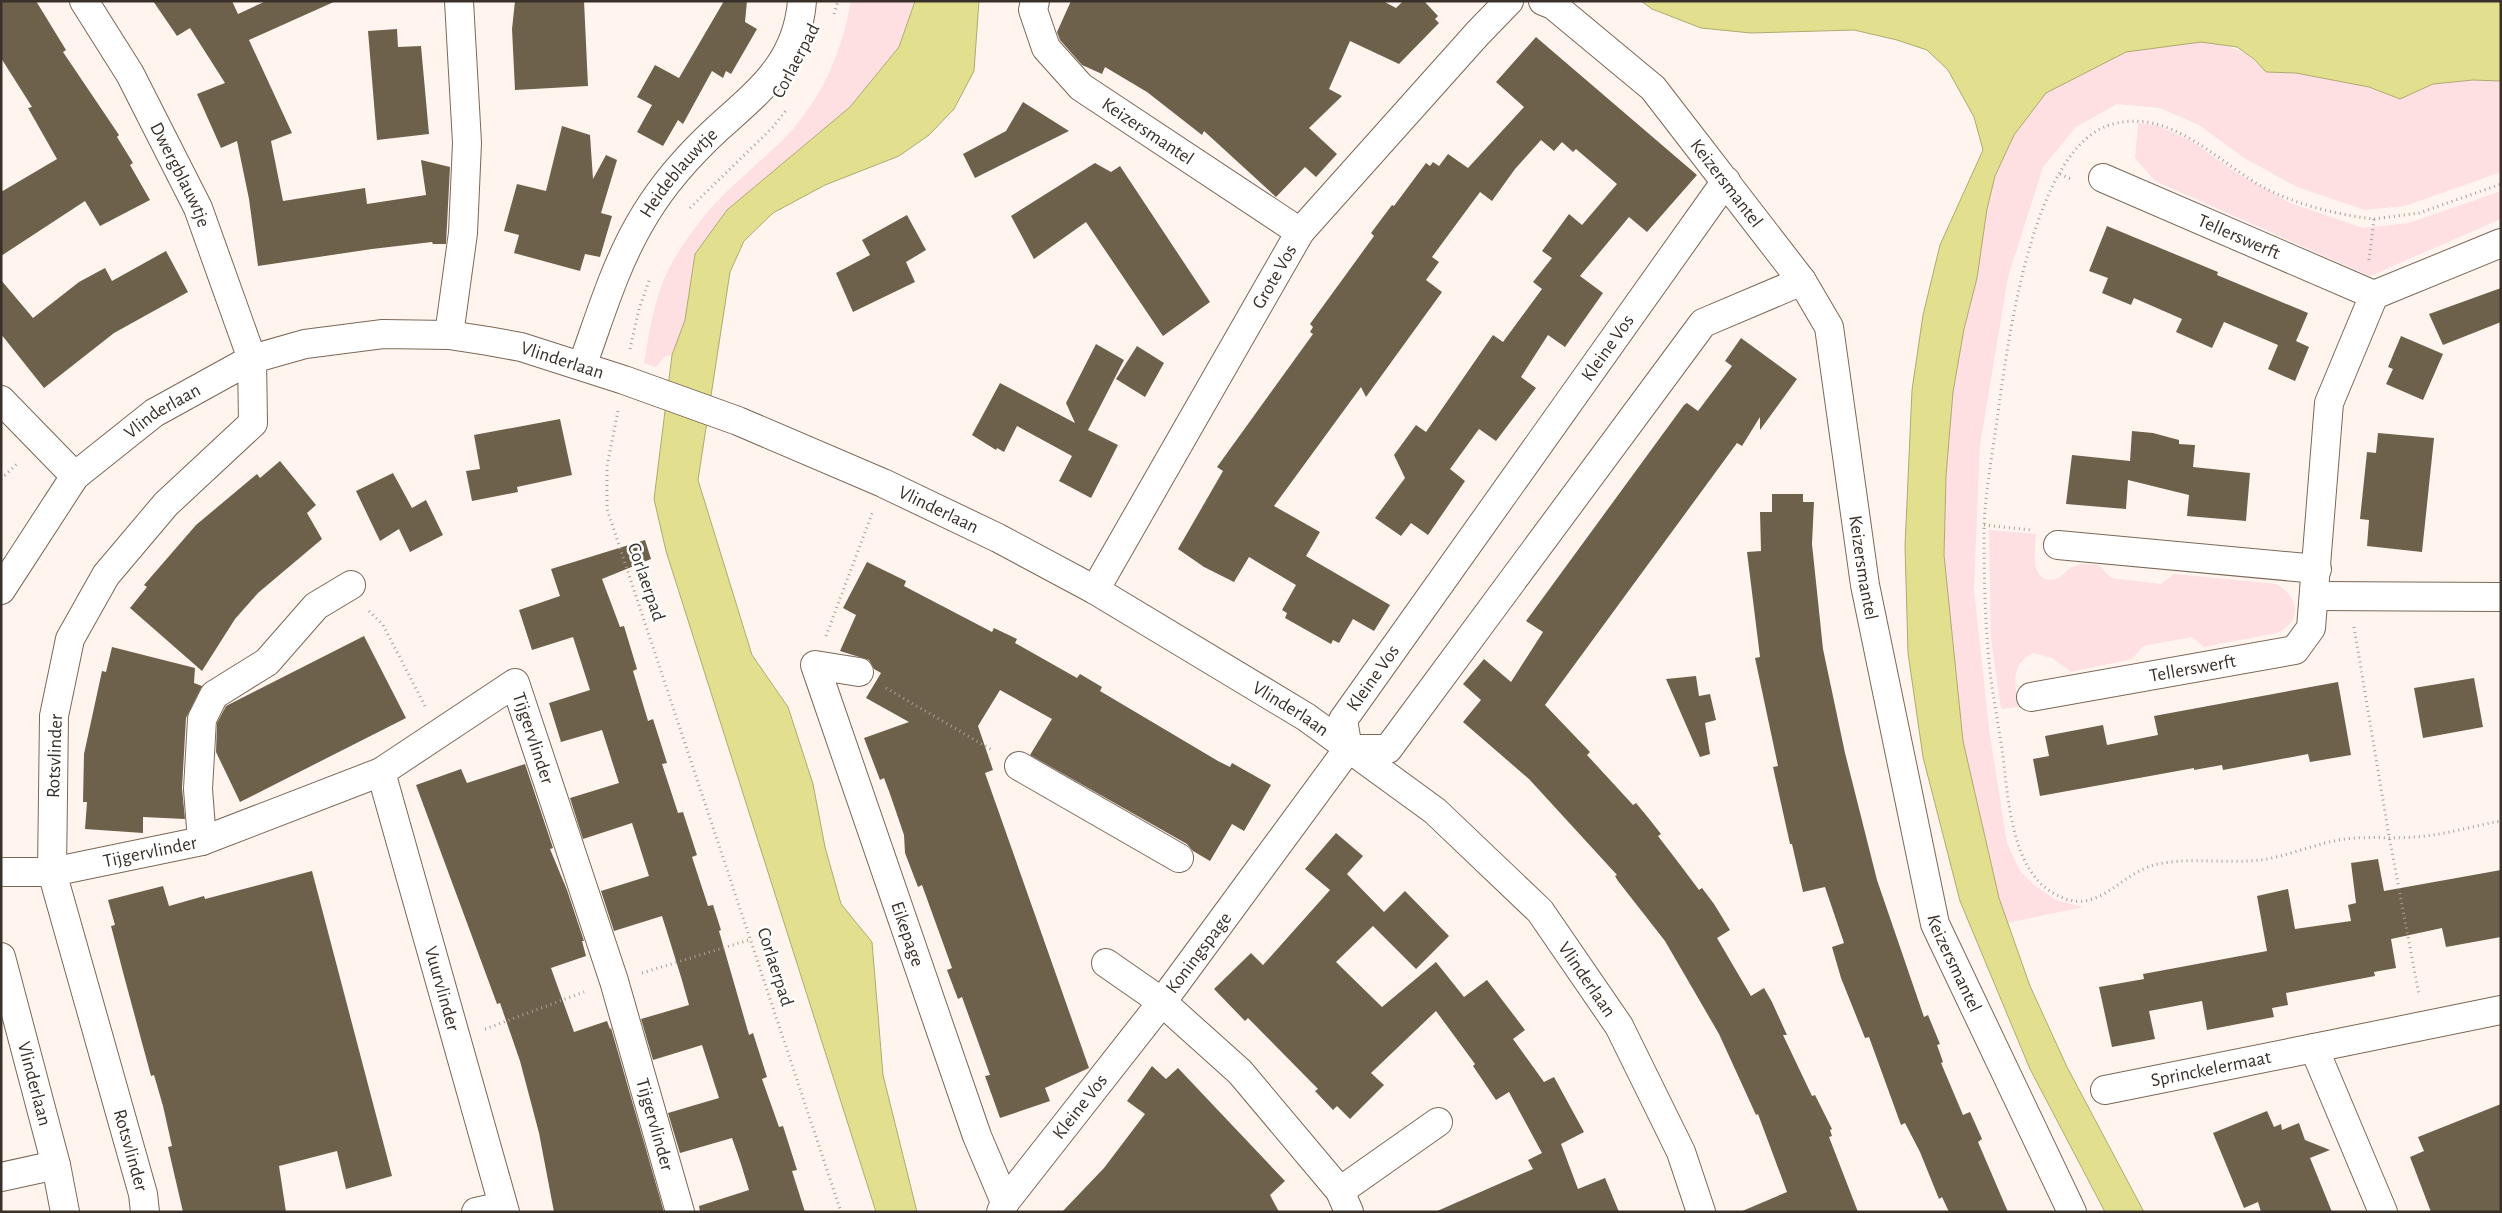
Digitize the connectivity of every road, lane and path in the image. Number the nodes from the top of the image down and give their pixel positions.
1 (84, 1) edge
2 (459, 1) edge
3 (802, 1) edge
4 (838, 1) edge
5 (1035, 1) edge
6 (1509, 1) edge
7 (1543, 1) edge
8 (832, 20) dead end
9 (791, 104) dead end
10 (2103, 178) dead end
11 (1726, 182) junction
12 (2501, 184) edge
13 (685, 213) dead end
14 (2374, 219) dead end
15 (1300, 232) junction
16 (2501, 243) edge
17 (652, 272) dead end
18 (1802, 281) junction
19 (2374, 295) junction
20 (449, 335) junction
21 (252, 358) junction
22 (582, 366) junction
23 (624, 380) junction
24 (1, 400) edge
25 (75, 476) junction
26 (883, 483) junction
27 (1984, 525) dead end
28 (2058, 545) joint
29 (2316, 569) junction
30 (351, 584) joint
31 (1, 590) edge
32 (1094, 590) junction
33 (2315, 596) junction
34 (2349, 597) junction
35 (2501, 597) edge
36 (816, 665) junction
37 (859, 672) joint
38 (2031, 697) dead end
39 (438, 734) junction
40 (1348, 749) junction
41 (1019, 766) joint
42 (381, 772) junction
43 (202, 841) junction
44 (1180, 858) dead end
45 (1, 872) edge
46 (52, 872) junction
47 (1, 958) edge
48 (1106, 963) dead end
49 (1162, 1002) junction
50 (2501, 1010) edge
51 (2424, 1025) junction
52 (2314, 1048) junction
53 (2105, 1090) dead end
54 (1438, 1122) dead end
55 (56, 1165) junction
56 (1, 1177) edge
57 (1344, 1202) edge
58 (1003, 1207) edge
59 (504, 1209) edge
60 (65, 1212) edge
61 (145, 1212) edge
62 (476, 1212) edge
63 (680, 1212) edge
64 (840, 1212) edge
65 (1701, 1212) edge
66 (2072, 1212) edge
67 (2383, 1212) edge

1 - 21 street, Dwergblauwtje
2 - 20 street
3 - 22 street, Heideblauwtje
4 - 8 path, Corlaerpad
5 - 15 street, Keizersmantel
6 - 15 street, Grote Vos
7 - 11 street, Keizersmantel
9 - 13 path, Corlaerpad
10 - 19 street, Tellerswerft
11 - 18 street, Keizersmantel
11 - 40 street, Kleine Vos
12 - 14 path
15 - 32 street, Grote Vos
16 - 19 street
17 - 23 path, Corlaerpad
18 - 40 street
18 - 66 street, Keizersmantel
19 - 29 street, Tellerswerft
20 - 21 street, Vlinderlaan
20 - 22 street, Vlinderlaan
21 - 25 street, Vlinderlaan
21 - 46 street, Rotsvlinder
22 - 23 street, Vlinderlaan
23 - 26 street, Vlinderlaan
23 - 64 path, Corlaerpad
24 - 25 street
25 - 31 street, Vlinderlaan
26 - 32 street, Vlinderlaan
26 - 36 path
27 - 28 path
28 - 29 street
29 - 33 street, Tellerswerft
30 - 39 path
30 - 43 street
32 - 40 street, Vlinderlaan
33 - 34 street
33 - 38 street, Tellerswerft
34 - 35 street
34 - 51 path
36 - 37 street
36 - 58 street, Eikepage
37 - 41 path
39 - 42 street, Tijgervlinder
39 - 63 street, Tijgervlinder
40 - 49 street, Koningspage
40 - 65 street, Vlinderlaan
41 - 44 street
42 - 43 street, Tijgervlinder
42 - 59 street, Vuurvlinder
43 - 46 street, Tijgervlinder
45 - 46 street, Tijgervlinder
46 - 61 street, Rotsvlinder
47 - 55 street, Vlinderlaan
48 - 49 street
49 - 57 street, Koningspage
49 - 58 street, Kleine Vos
50 - 51 street, Sprinckelermaat
51 - 52 street, Sprinckelermaat
52 - 53 street, Sprinckelermaat
52 - 67 street
54 - 57 street
55 - 56 street
55 - 60 street, Vlinderlaan
59 - 62 street, Vuurvlinder

